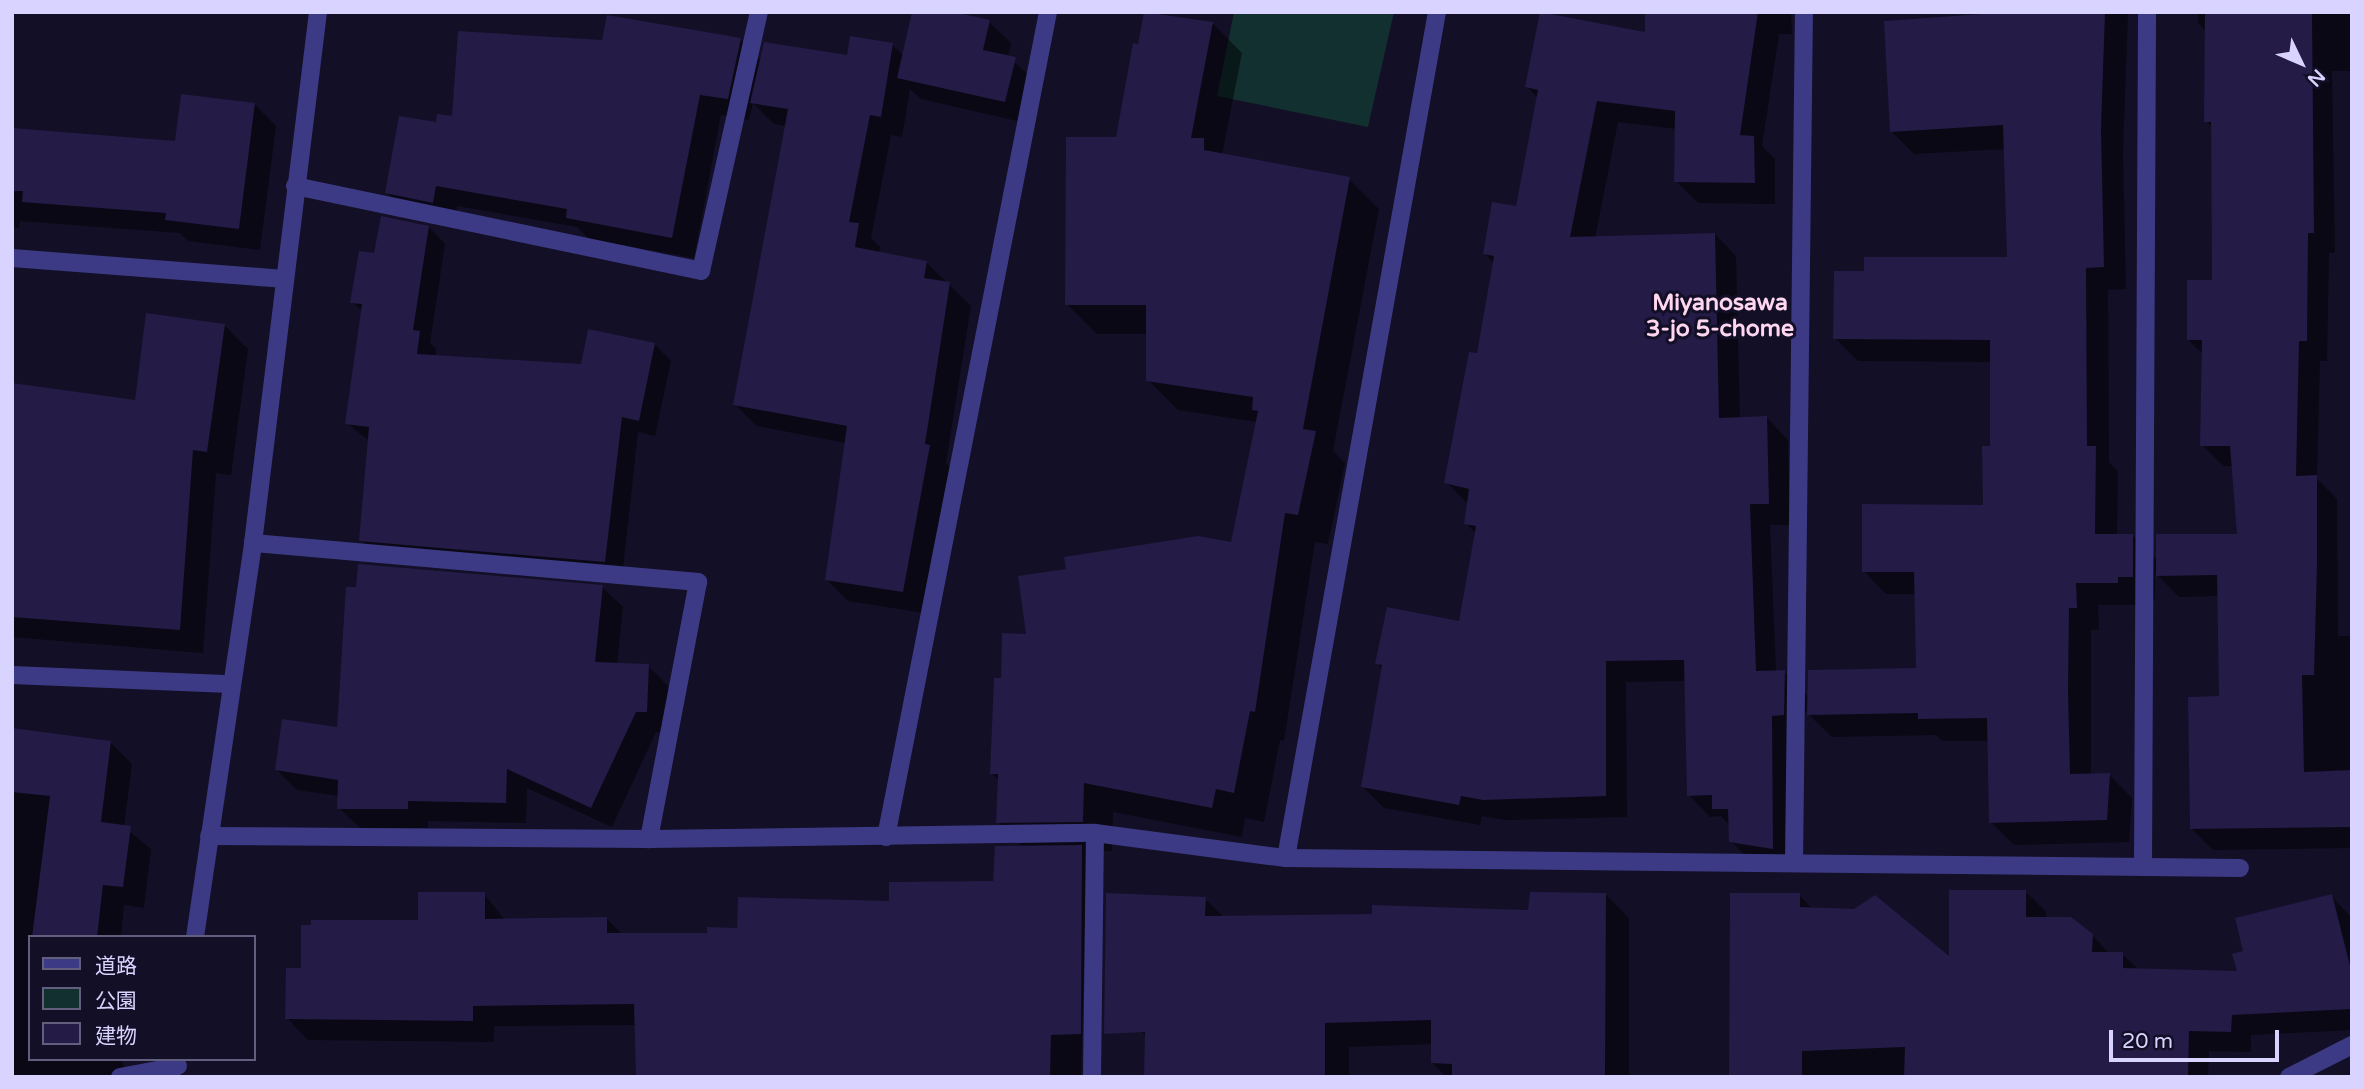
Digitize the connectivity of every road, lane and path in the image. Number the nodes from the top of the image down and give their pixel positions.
1 (318, 12) edge
2 (759, 12) edge
3 (1048, 12) edge
4 (1437, 12) edge
5 (1804, 12) edge
6 (2147, 12) edge
7 (295, 186) junction
8 (12, 258) edge
9 (283, 279) junction
10 (253, 543) junction
11 (12, 675) edge
12 (230, 684) junction
13 (1095, 833) junction
14 (209, 836) junction
15 (886, 837) junction
16 (649, 839) junction
17 (1286, 858) junction
18 (1794, 863) junction
19 (2143, 867) junction
20 (2240, 868) dead end
21 (195, 935) edge
22 (2352, 1045) edge
23 (178, 1067) edge
24 (120, 1077) edge
25 (1092, 1077) edge
26 (2289, 1077) edge

1 - 7 street
2 - 7 street
3 - 15 street
4 - 17 street
5 - 18 street
6 - 19 street
7 - 9 street
8 - 9 street
9 - 10 street
10 - 12 street
10 - 16 street
11 - 12 street
12 - 14 street
13 - 15 street
13 - 17 street
13 - 25 street
14 - 16 street
14 - 21 street
15 - 16 street
17 - 18 street
18 - 19 street
19 - 20 street
22 - 26 street
23 - 24 street

